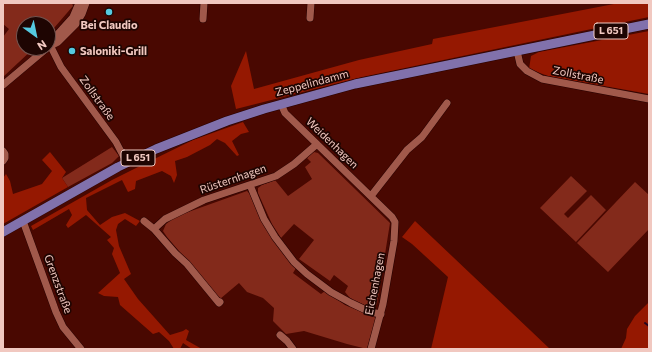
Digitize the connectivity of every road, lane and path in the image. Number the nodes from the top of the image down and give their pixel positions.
1 (79, 3) edge
2 (86, 3) edge
3 (204, 3) edge
4 (311, 3) edge
5 (310, 18) dead end
6 (203, 19) dead end
7 (649, 24) edge
8 (56, 36) edge
9 (56, 43) edge
10 (517, 51) junction
11 (37, 56) edge
12 (54, 56) edge
13 (3, 85) edge
14 (649, 99) edge
15 (447, 103) dead end
16 (281, 104) junction
17 (317, 144) junction
18 (3, 151) edge
19 (3, 162) edge
20 (127, 163) junction
21 (250, 185) junction
22 (371, 196) junction
23 (23, 220) junction
24 (144, 221) dead end
25 (395, 222) joint
26 (154, 229) junction
27 (3, 232) edge
28 (220, 302) dead end
29 (381, 314) junction
30 (280, 335) dead end
31 (81, 349) edge
32 (293, 349) edge
33 (371, 349) edge

1 - 8 street
2 - 9 street
3 - 6 street
4 - 5 street
7 - 10 main road, Zeppelindamm / L 651
10 - 14 street, Zollstraße
10 - 16 main road, Zeppelindamm / L 651
11 - 13 street
12 - 20 street, Zollstraße
15 - 22 street
16 - 17 street, Weidenhagen
16 - 20 main road, Zeppelindamm / L 651
17 - 21 street, Rüsternhagen
17 - 22 street, Weidenhagen
18 - 19 street
20 - 23 main road, Zeppelindamm / L 651
21 - 26 street, Rüsternhagen
21 - 29 street
22 - 25 street, Weidenhagen
23 - 27 main road, Zeppelindamm / L 651
23 - 31 street, Grenzstraße
24 - 26 street
25 - 29 street, Eichenhagen
26 - 28 street
29 - 33 street, Eichenhagen
30 - 32 street

